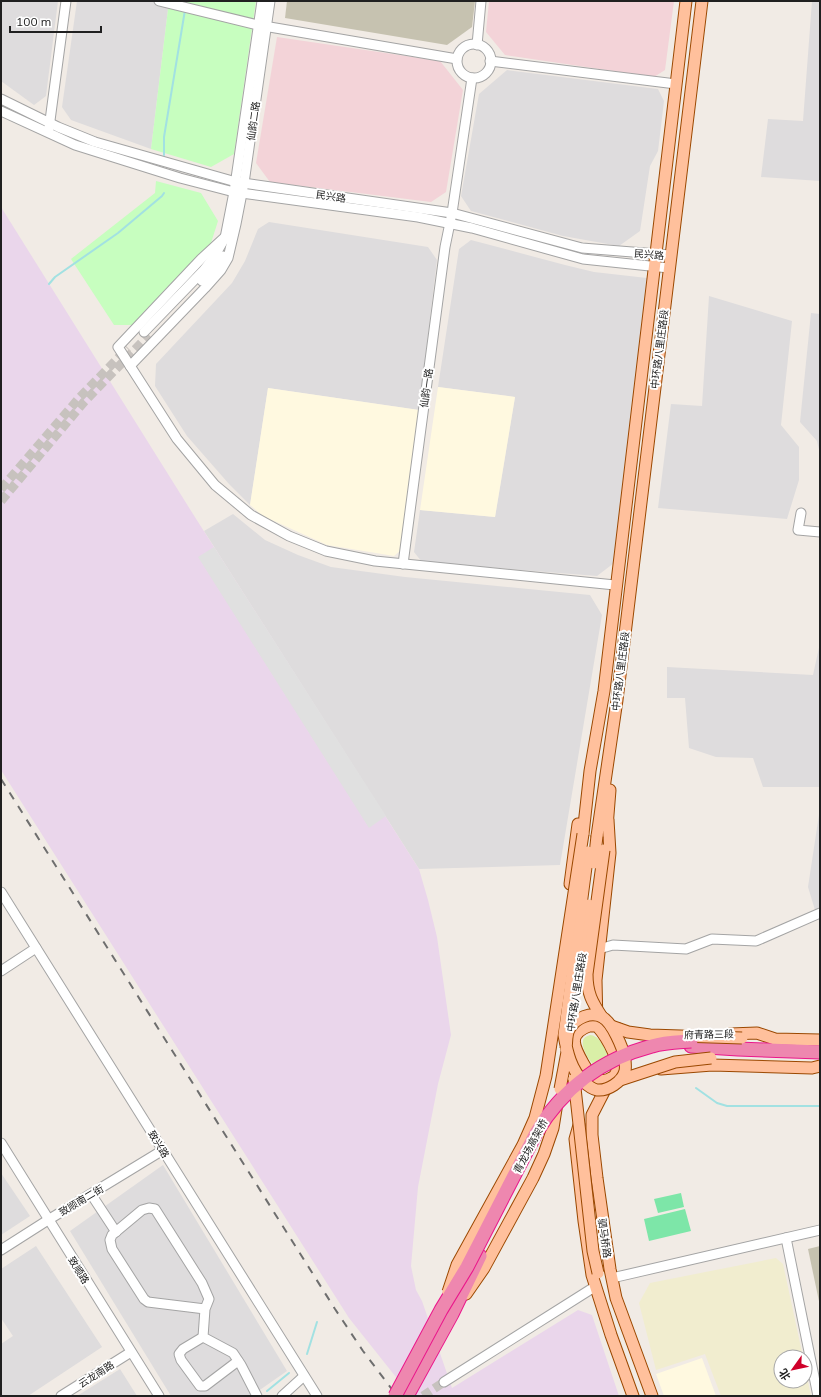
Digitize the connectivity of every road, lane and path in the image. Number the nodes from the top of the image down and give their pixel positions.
1 (66, 1) edge
2 (159, 1) edge
3 (262, 1) edge
4 (270, 1) edge
5 (481, 1) edge
6 (686, 1) edge
7 (702, 1) edge
8 (262, 25) junction
9 (477, 45) junction
10 (457, 59) junction
11 (490, 61) junction
12 (472, 78) junction
13 (676, 84) junction
14 (1, 99) edge
15 (1, 111) edge
16 (50, 124) junction
17 (48, 133) junction
18 (240, 183) junction
19 (238, 193) junction
20 (452, 213) junction
21 (450, 224) junction
22 (229, 238) junction
23 (656, 254) junction
24 (670, 256) junction
25 (654, 267) junction
26 (669, 268) junction
27 (145, 335) junction
28 (130, 366) junction
29 (801, 513) dead end
30 (820, 532) edge
31 (403, 564) junction
32 (616, 585) junction
33 (604, 692) junction
34 (617, 700) junction
35 (590, 771) junction
36 (608, 820) junction
37 (590, 835) junction
38 (1, 892) edge
39 (820, 912) edge
40 (36, 948) junction
41 (599, 949) junction
42 (1, 971) edge
43 (599, 1022) junction
44 (611, 1026) junction
45 (775, 1039) junction
46 (820, 1040) edge
47 (820, 1046) edge
48 (570, 1047) junction
49 (820, 1052) edge
50 (820, 1062) edge
51 (572, 1065) junction
52 (820, 1066) edge
53 (611, 1080) junction
54 (1, 1143) edge
55 (163, 1150) junction
56 (91, 1194) junction
57 (48, 1220) junction
58 (820, 1230) edge
59 (116, 1232) junction
60 (786, 1238) junction
61 (1, 1250) edge
62 (605, 1274) junction
63 (596, 1286) junction
64 (601, 1302) junction
65 (205, 1309) junction
66 (447, 1312) junction
67 (203, 1337) junction
68 (131, 1352) junction
69 (238, 1361) junction
70 (304, 1376) junction
71 (444, 1382) tunnel mouth
72 (62, 1396) edge
73 (159, 1396) edge
74 (257, 1396) edge
75 (282, 1396) edge
76 (317, 1396) edge
77 (394, 1396) edge
78 (407, 1396) edge
79 (633, 1396) edge
80 (652, 1396) edge
81 (818, 1396) edge

1 - 16 street
2 - 8 street
3 - 8 street, 仙韵二路
4 - 8 street, 仙韵二路
5 - 9 street
6 - 13 main road, 中环路八里庄路段
7 - 24 main road, 中环路八里庄路段
8 - 10 street
8 - 18 street, 仙韵二路
9 - 10 street
9 - 11 street
10 - 12 street
11 - 12 street
11 - 13 street
12 - 20 street, 仙韵一路
13 - 23 main road, 中环路八里庄路段
14 - 16 street, 民兴路
15 - 17 street, 民兴路
16 - 17 street
16 - 18 street, 民兴路
17 - 19 street, 民兴路
18 - 19 street, 仙韵二路
18 - 20 street, 民兴路
19 - 21 street, 民兴路
19 - 22 street, 仙韵二路
20 - 21 street, 仙韵一路
20 - 23 street, 民兴路
21 - 25 street, 民兴路
21 - 31 street, 仙韵一路
22 - 27 street, 仙韵二路
22 - 27 street, 仙韵二路
23 - 24 street, 民兴路
23 - 25 main road, 中环路八里庄路段
24 - 26 main road, 中环路八里庄路段
25 - 26 street, 民兴路
25 - 32 main road, 中环路八里庄路段
26 - 34 main road, 中环路八里庄路段
27 - 28 street, 仙韵二路
27 - 28 street, 仙韵二路
28 - 31 street
29 - 30 street
31 - 32 street
32 - 33 main road, 中环路八里庄路段
33 - 35 main road, 中环路八里庄路段
33 - 37 main road
34 - 36 main road
34 - 37 main road, 中环路八里庄路段
35 - 37 main road, 中环路八里庄路段
35 - 48 main road
36 - 41 main road
36 - 43 main road, bridge
37 - 48 main road, bridge
37 - 66 main road, 中环路八里庄路段, bridge
37 - 66 main road, 中环路八里庄路段, bridge
38 - 40 street, 致兴路
39 - 41 street
40 - 42 street
40 - 55 street, 致兴路
41 - 43 main road
43 - 44 main road, bridge
43 - 45 main road, 府青路三段
43 - 48 main road, 府青路三段, bridge
43 - 53 main road
44 - 45 main road, bridge
44 - 53 main road, bridge
45 - 46 main road, 府青路三段
47 - 66 highway, 青龙场高架桥, bridge
48 - 51 main road, bridge
48 - 53 main road
49 - 66 highway, 青龙场高架桥, bridge
50 - 53 main road, bridge
51 - 53 main road, bridge
51 - 62 main road, bridge
52 - 53 main road
53 - 62 main road
53 - 63 main road, 驷马桥路
54 - 57 street, 致顺路
55 - 56 street, 致顺南二街
55 - 70 street, 致兴路
56 - 57 street, 致顺南二街
56 - 59 street
57 - 61 street, 致顺南二街
57 - 68 street, 致顺路
58 - 60 street
59 - 65 street
59 - 65 street
60 - 62 street
60 - 81 street
62 - 64 main road
62 - 80 main road
63 - 64 main road, 驷马桥路
63 - 71 street
64 - 79 main road, 驷马桥路
65 - 67 street
66 - 77 highway, 青龙场高架桥, bridge
66 - 78 highway, 青龙场高架桥
67 - 69 street
67 - 69 street
68 - 72 street, 云龙南路
68 - 73 street, 致顺路
69 - 74 street
70 - 75 street
70 - 76 street, 致兴路

